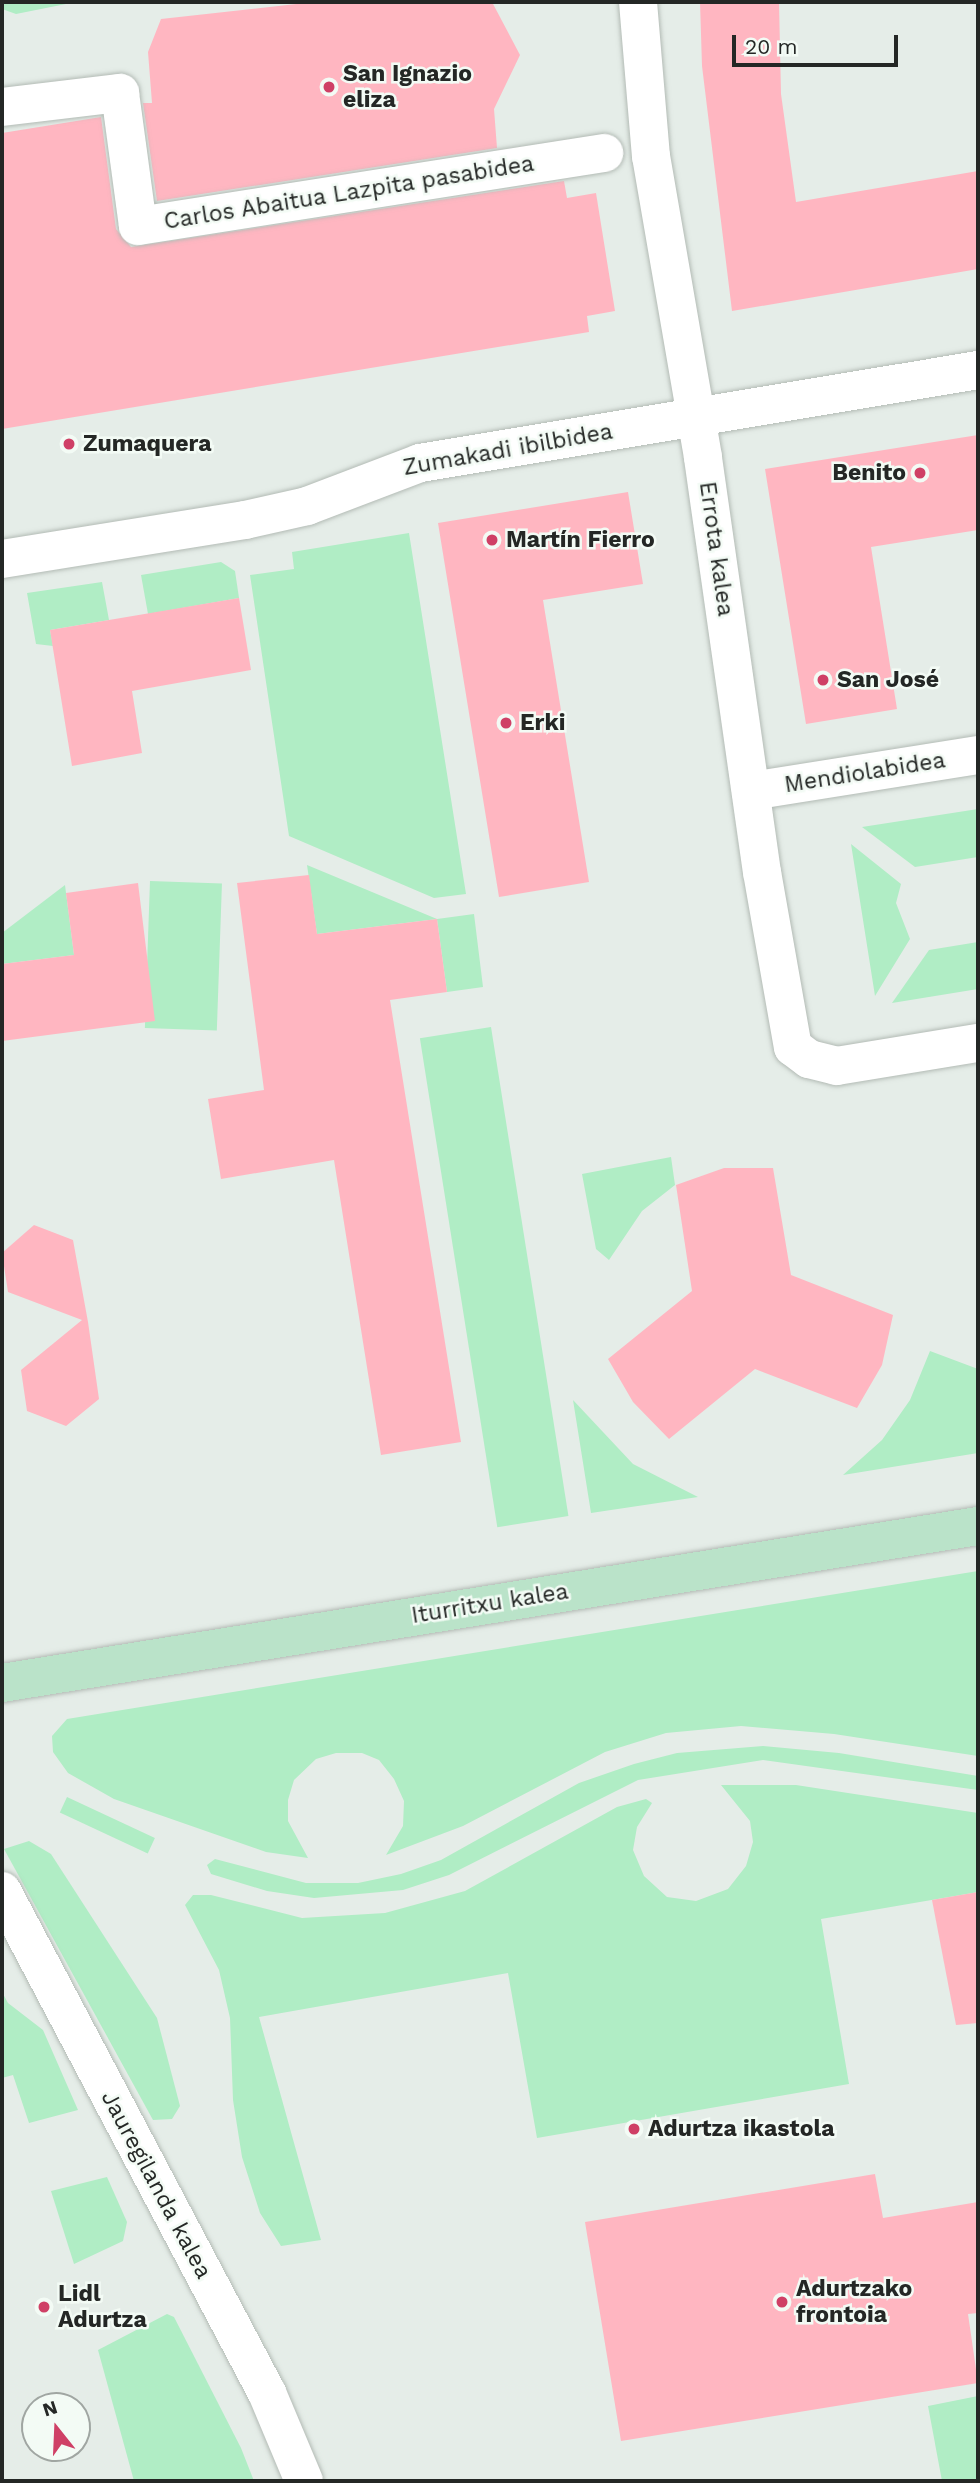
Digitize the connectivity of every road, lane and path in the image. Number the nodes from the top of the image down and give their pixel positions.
1 (638, 2) edge
2 (2, 107) edge
3 (604, 153) dead end
4 (978, 370) edge
5 (695, 418) junction
6 (2, 559) edge
7 (978, 755) edge
8 (751, 791) junction
9 (978, 1043) edge
10 (978, 1525) edge
11 (2, 1683) edge
12 (2, 1891) edge
13 (304, 2481) edge

1 - 5 street, Errota kalea
2 - 3 street, Carlos Abaitua Lazpita pasabidea
4 - 5 street, Zumakadi ibilbidea
5 - 6 street, Zumakadi ibilbidea
5 - 8 street, Errota kalea
7 - 8 street, Mendiolabidea
8 - 9 street, Errota kalea
10 - 11 main road, Iturritxu kalea
12 - 13 street, Jauregilanda kalea

